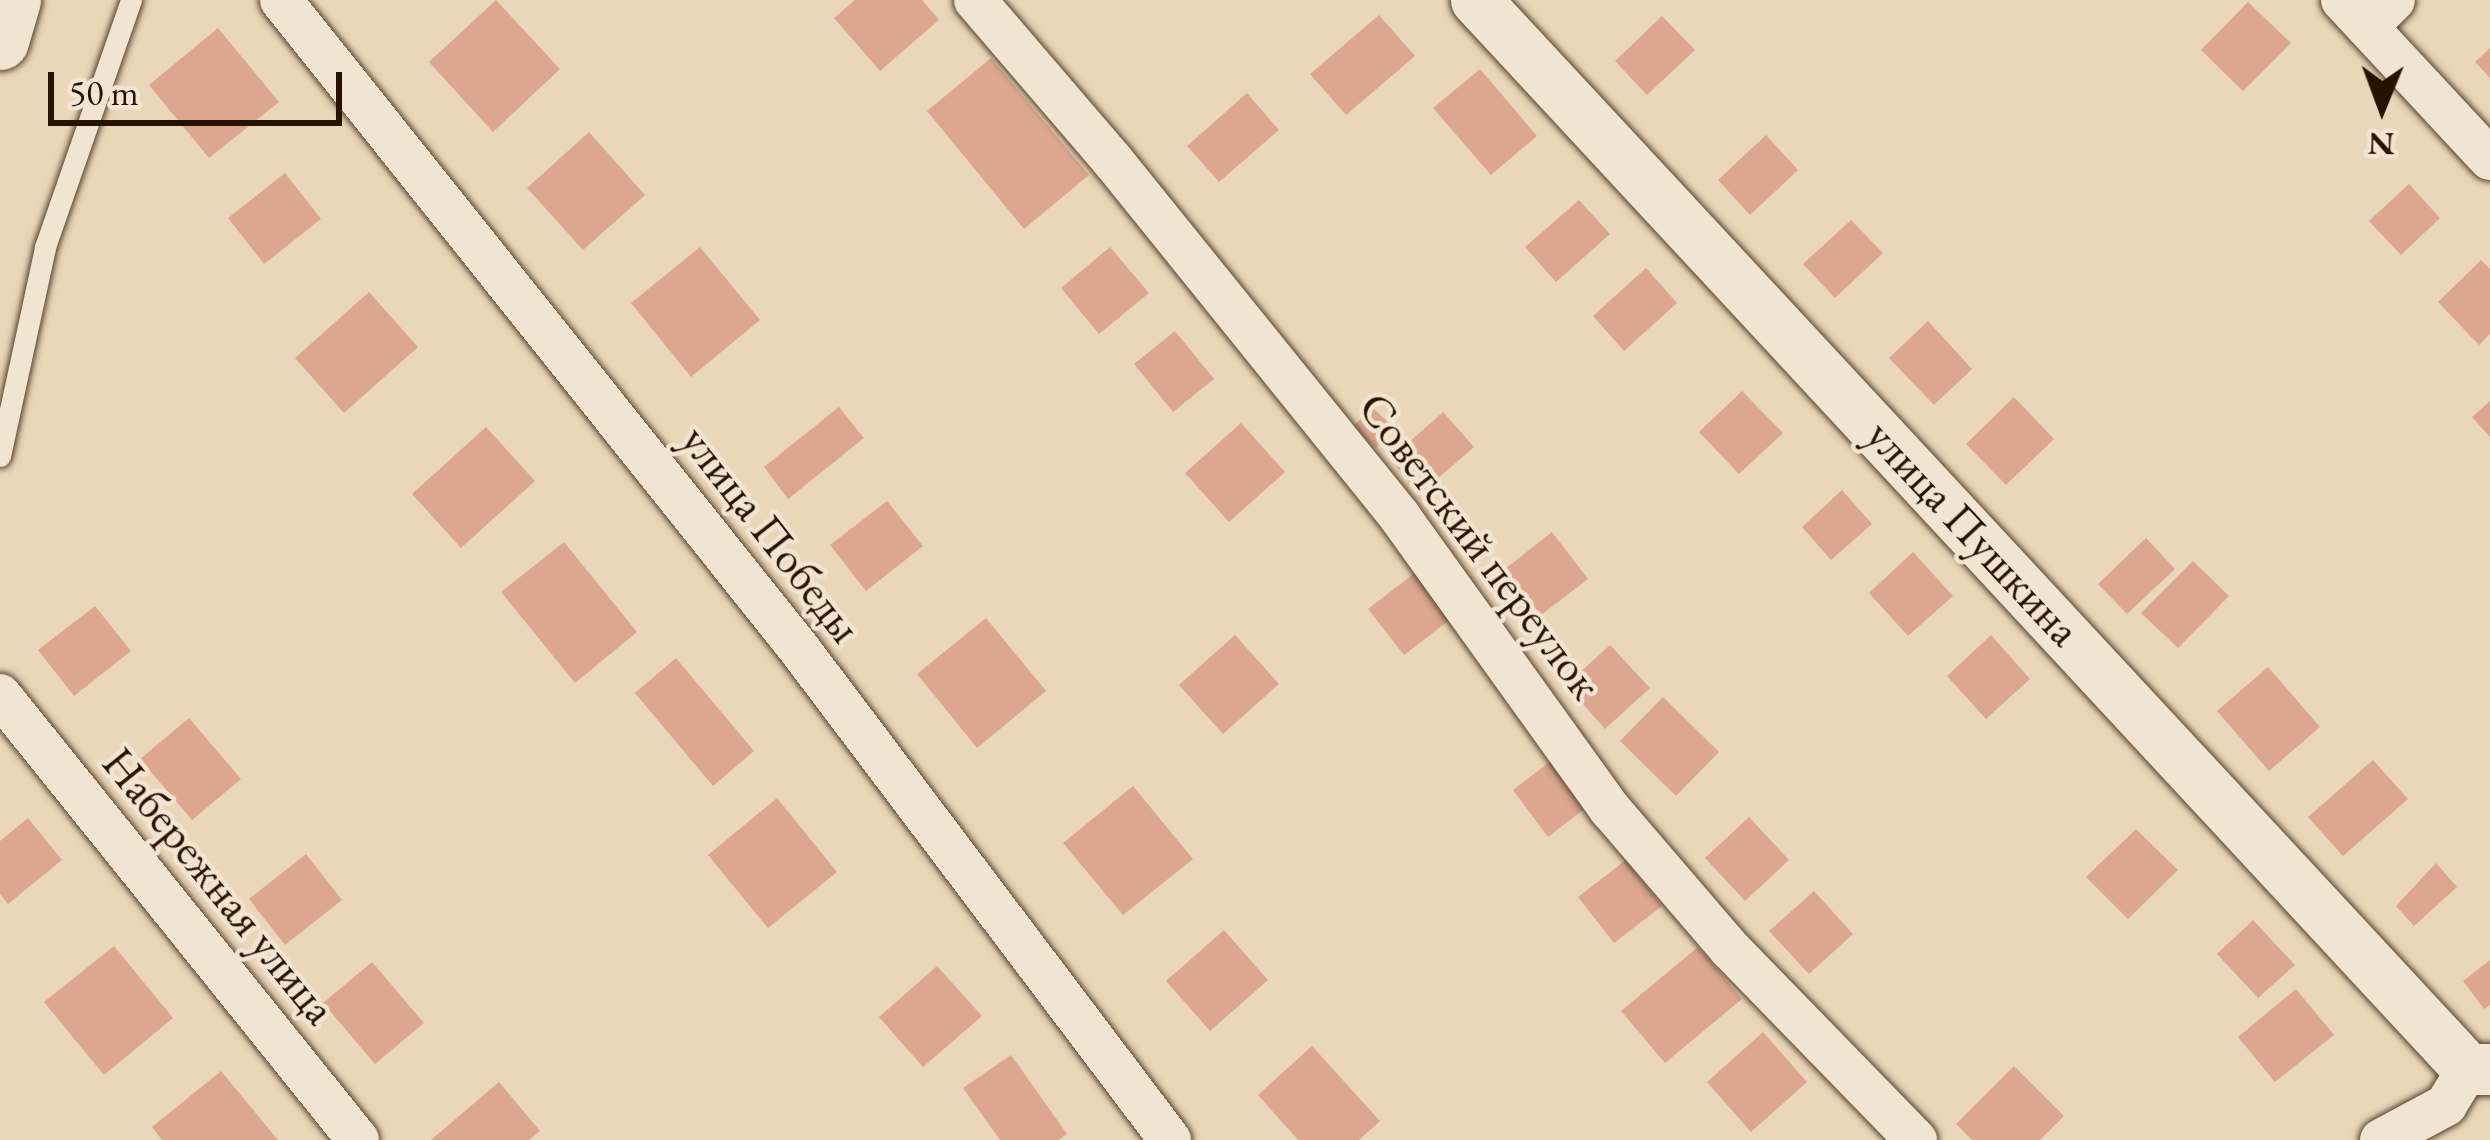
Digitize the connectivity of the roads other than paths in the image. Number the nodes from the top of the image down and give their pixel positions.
1 (12, 0) edge
2 (131, 0) edge
3 (281, 0) edge
4 (975, 0) edge
5 (1476, 0) edge
6 (2368, 9) edge
7 (0, 41) edge
8 (2490, 159) edge
9 (0, 456) edge
10 (0, 695) edge
11 (2479, 1069) edge
12 (358, 1140) edge
13 (1170, 1140) edge
14 (1916, 1140) edge
15 (2381, 1140) edge

1 - 7 main road
2 - 9 lane
3 - 13 street, улица Победы
4 - 14 street, Советский переулок
5 - 11 street, улица Пушкина
6 - 8 street
10 - 12 street, Набережная улица
11 - 15 street

